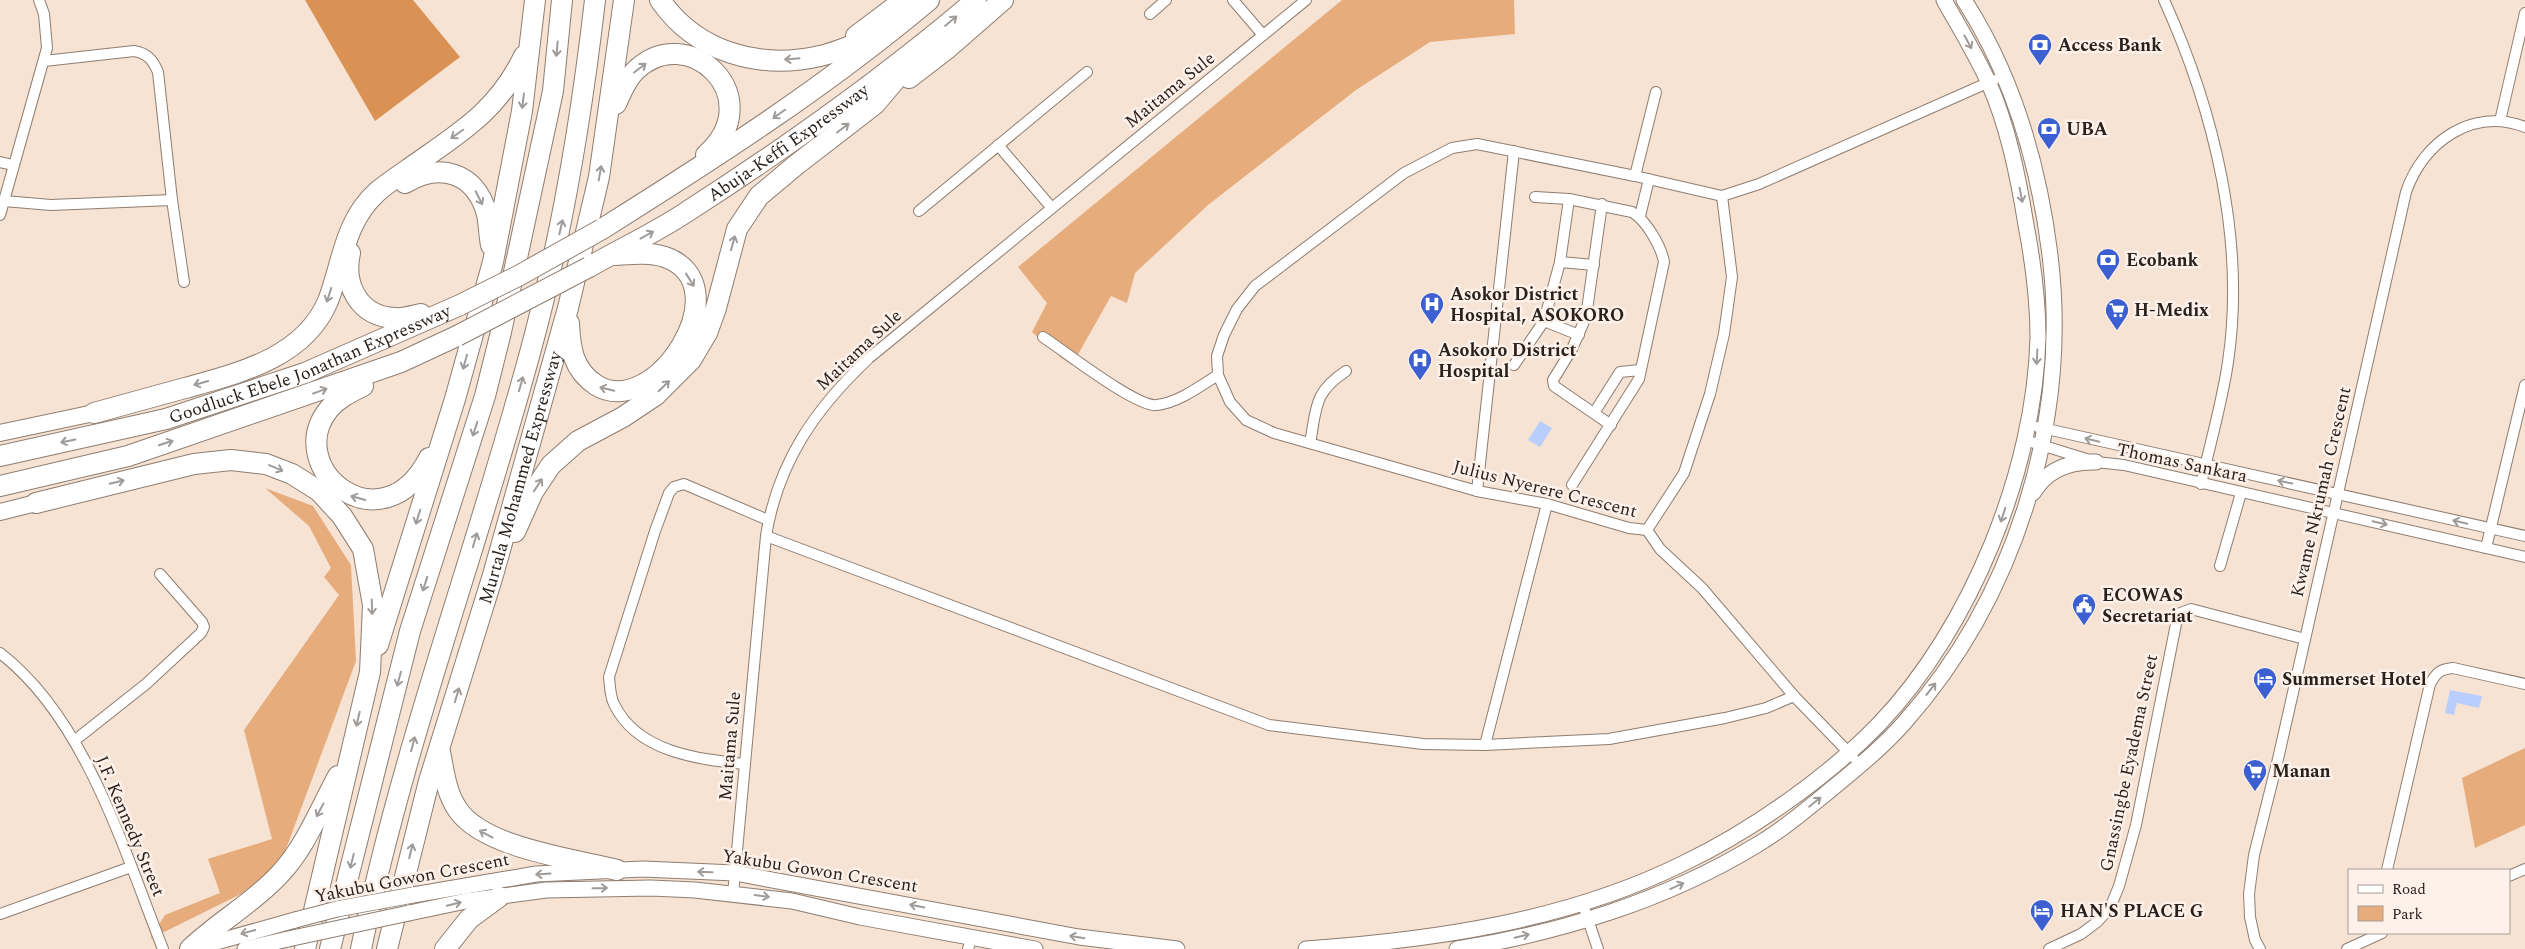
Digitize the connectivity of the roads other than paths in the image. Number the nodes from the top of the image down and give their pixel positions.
1 (39, 0) edge
2 (534, 0) edge
3 (562, 0) edge
4 (595, 0) edge
5 (614, 0) edge
6 (624, 0) edge
7 (660, 0) edge
8 (929, 0) edge
9 (976, 0) edge
10 (1003, 0) edge
11 (1166, 0) edge
12 (1233, 0) edge
13 (1306, 0) edge
14 (1944, 0) edge
15 (1964, 0) edge
16 (2164, 0) edge
17 (899, 12) edge
18 (2525, 13) edge
19 (1150, 14) dead end
20 (1263, 35) junction
21 (930, 39) junction
22 (530, 43) junction
23 (948, 48) junction
24 (847, 54) junction
25 (44, 61) junction
26 (908, 66) junction
27 (1087, 72) dead end
28 (2004, 76) junction
29 (872, 81) junction
30 (1988, 82) junction
31 (585, 86) junction
32 (1656, 92) dead end
33 (875, 104) junction
34 (2500, 121) junction
35 (608, 124) junction
36 (2525, 127) edge
37 (517, 137) junction
38 (998, 145) junction
39 (1514, 151) junction
40 (0, 162) edge
41 (13, 165) junction
42 (1635, 176) junction
43 (1649, 179) junction
44 (672, 185) junction
45 (1722, 196) junction
46 (1535, 197) dead end
47 (1569, 199) junction
48 (172, 200) junction
49 (4, 201) junction
50 (1602, 204) junction
51 (1051, 207) junction
52 (919, 211) dead end
53 (0, 215) edge
54 (1640, 216) junction
55 (526, 224) junction
56 (602, 229) joint
57 (609, 256) junction
58 (493, 262) junction
59 (1560, 262) junction
60 (1594, 265) junction
61 (589, 267) joint
62 (184, 282) dead end
63 (456, 306) junction
64 (568, 308) junction
65 (1544, 321) junction
66 (1579, 335) junction
67 (1043, 337) dead end
68 (401, 362) junction
69 (1514, 365) dead end
70 (1640, 370) junction
71 (1346, 371) dead end
72 (1218, 375) junction
73 (2525, 385) edge
74 (455, 399) junction
75 (94, 413) junction
76 (1594, 413) junction
77 (166, 419) junction
78 (1611, 425) junction
79 (2028, 425) junction
80 (2046, 429) junction
81 (0, 433) edge
82 (2025, 440) junction
83 (1310, 443) junction
84 (2043, 446) junction
85 (0, 456) edge
86 (128, 456) junction
87 (2096, 462) junction
88 (2205, 466) junction
89 (2201, 484) junction
90 (1572, 485) dead end
91 (0, 486) edge
92 (1477, 491) junction
93 (2241, 493) junction
94 (2337, 493) junction
95 (2029, 500) junction
96 (36, 503) junction
97 (1547, 504) junction
98 (0, 512) edge
99 (2333, 512) junction
100 (768, 520) junction
101 (2490, 529) junction
102 (1647, 530) junction
103 (766, 536) junction
104 (2525, 536) edge
105 (2486, 548) junction
106 (2525, 557) edge
107 (2220, 566) dead end
108 (160, 574) dead end
109 (493, 575) junction
110 (2305, 639) junction
111 (0, 653) edge
112 (370, 672) junction
113 (2525, 684) edge
114 (1794, 696) junction
115 (74, 741) junction
116 (1484, 745) junction
117 (440, 750) junction
118 (350, 752) junction
119 (1848, 752) junction
120 (744, 764) junction
121 (1861, 765) junction
122 (429, 780) junction
123 (131, 867) junction
124 (2388, 869) edge
125 (2525, 869) edge
126 (618, 870) junction
127 (380, 871) junction
128 (735, 873) junction
129 (2510, 876) edge
130 (733, 894) junction
131 (500, 896) junction
132 (1582, 902) junction
133 (0, 914) edge
134 (1587, 919) junction
135 (2376, 934) edge
136 (970, 942) edge
137 (297, 944) edge
138 (1376, 946) edge
139 (163, 949) edge
140 (191, 949) edge
141 (245, 949) edge
142 (330, 949) edge
143 (361, 949) edge
144 (387, 949) edge
145 (446, 949) edge
146 (1034, 949) edge
147 (1171, 949) edge
148 (1306, 949) edge
149 (1457, 949) edge
150 (1598, 949) edge
151 (2049, 949) edge
152 (2260, 949) edge
153 (2347, 949) edge

1 - 25 street
2 - 22 highway
3 -> 55 highway
4 - 31 highway, Murtala Mohammed Expressway
5 - 31 highway
6 - 35 highway, Murtala Mohammed Expressway
24 -> 7 highway
8 - 17 highway, Abuja-Keffi Expressway
21 -> 9 highway, Abuja-Keffi Expressway
10 - 23 highway, Abuja-Keffi Expressway
11 - 19 street
12 - 20 street
13 - 20 street, Maitama Sule
14 -> 30 main road
15 - 28 main road
16 - 88 street
17 - 24 highway, Abuja-Keffi Expressway
17 - 24 highway
18 - 34 street
20 - 51 street, Maitama Sule
21 - 26 highway
21 - 29 highway, Abuja-Keffi Expressway
22 -> 37 highway
22 -> 75 highway
23 - 26 highway
23 - 33 highway, Abuja-Keffi Expressway
24 -> 44 highway, Abuja-Keffi Expressway
25 - 41 street
25 - 48 street
26 - 29 highway
26 - 33 highway
27 - 38 street
28 - 30 street
28 - 80 main road
57 -> 29 highway, Abuja-Keffi Expressway
30 - 45 street
30 -> 79 main road
127 -> 31 highway, Murtala Mohammed Expressway
32 - 42 street
109 -> 33 highway
34 - 36 street, Kwame Nkrumah Crescent
34 - 94 street, Kwame Nkrumah Crescent
35 -> 44 highway
64 -> 35 highway, Murtala Mohammed Expressway
37 - 55 highway
37 - 58 highway
38 - 51 street
38 - 52 street
39 - 42 street
39 - 72 street
39 - 92 street
40 - 41 street
41 - 49 street
42 - 43 street
43 - 45 street
43 - 54 street
44 - 56 highway, Abuja-Keffi Expressway
45 - 102 street
46 - 47 street
47 - 50 street
47 - 59 street
48 - 49 street
48 - 62 street
49 - 53 street
50 - 54 street
50 - 60 street
51 - 100 street, Maitama Sule
54 - 70 street
55 -> 142 highway
56 - 63 highway, Goodluck Ebele Jonathan Expressway, bridge
57 - 61 highway, Abuja-Keffi Expressway
57 -> 64 highway
63 -> 58 highway
58 -> 74 highway
59 - 60 street
59 - 65 street
60 - 66 street
61 - 68 highway, Goodluck Ebele Jonathan Expressway, bridge
63 - 77 highway, Goodluck Ebele Jonathan Expressway
64 - 109 highway, Murtala Mohammed Expressway
65 - 66 street
65 - 69 street
66 - 76 street
67 - 72 street
74 -> 68 highway
86 -> 68 highway, Goodluck Ebele Jonathan Expressway
70 - 76 street
70 - 78 street
71 - 83 street
72 - 83 street, Julius Nyerere Crescent
73 - 101 street
74 -> 112 highway
75 - 77 highway
75 - 81 main road
76 - 78 street
77 -> 85 highway, Goodluck Ebele Jonathan Expressway
78 - 90 street
79 - 80 street
79 - 82 main road
80 - 84 main road
88 -> 80 street
82 - 84 street, Thomas Sankara
82 -> 119 main road
83 - 92 street, Julius Nyerere Crescent
84 - 87 street, Thomas Sankara
84 - 95 main road
86 - 91 highway, Goodluck Ebele Jonathan Expressway
86 - 96 highway
87 - 89 street, Thomas Sankara
87 - 95 main road
88 - 89 street
94 -> 88 street
89 - 93 street, Thomas Sankara
92 - 97 street, Julius Nyerere Crescent
93 - 99 street, Thomas Sankara
93 - 107 street
94 - 99 street, Kwame Nkrumah Crescent
101 -> 94 street
121 -> 95 main road
96 - 98 main road
96 -> 112 highway
97 - 102 street, Julius Nyerere Crescent
97 - 116 street
99 -> 105 street, Thomas Sankara
99 - 110 street, Kwame Nkrumah Crescent
100 - 103 street, Maitama Sule
100 - 120 street
101 - 104 street
101 - 105 street
102 - 114 street, Julius Nyerere Crescent
103 - 116 street
103 - 120 street, Maitama Sule
105 - 106 street, Thomas Sankara
108 - 115 street
117 -> 109 highway, Murtala Mohammed Expressway
110 - 151 street, Gnassingbe Eyadema Street
110 - 152 street, Kwame Nkrumah Crescent
111 - 115 street, J.F. Kennedy Street
112 -> 118 highway
113 - 124 street
114 - 116 street
114 - 119 street, Julius Nyerere Crescent
115 - 123 street, J.F. Kennedy Street
117 - 122 highway, Murtala Mohammed Expressway
126 -> 117 highway
118 - 137 highway
118 -> 140 highway
119 - 121 street, Julius Nyerere Crescent
119 - 132 main road
120 - 128 street, Maitama Sule
134 -> 121 main road
122 - 127 highway
144 -> 122 highway, Murtala Mohammed Expressway
123 - 133 street
123 - 139 street, J.F. Kennedy Street
125 - 129 street
128 -> 126 main road, Yakubu Gowon Crescent
126 -> 140 main road, Yakubu Gowon Crescent, bridge
127 - 143 highway, Murtala Mohammed Expressway
128 - 130 street, Maitama Sule
147 -> 128 main road, Yakubu Gowon Crescent
131 -> 130 main road, Yakubu Gowon Crescent
130 -> 136 main road, Yakubu Gowon Crescent
137 -> 131 main road, Yakubu Gowon Crescent, bridge
131 - 145 highway
132 - 134 street
132 - 138 main road
149 -> 134 main road
134 - 150 street
135 - 153 street
136 - 146 main road, Yakubu Gowon Crescent
137 - 141 main road, Yakubu Gowon Crescent
138 - 148 main road

